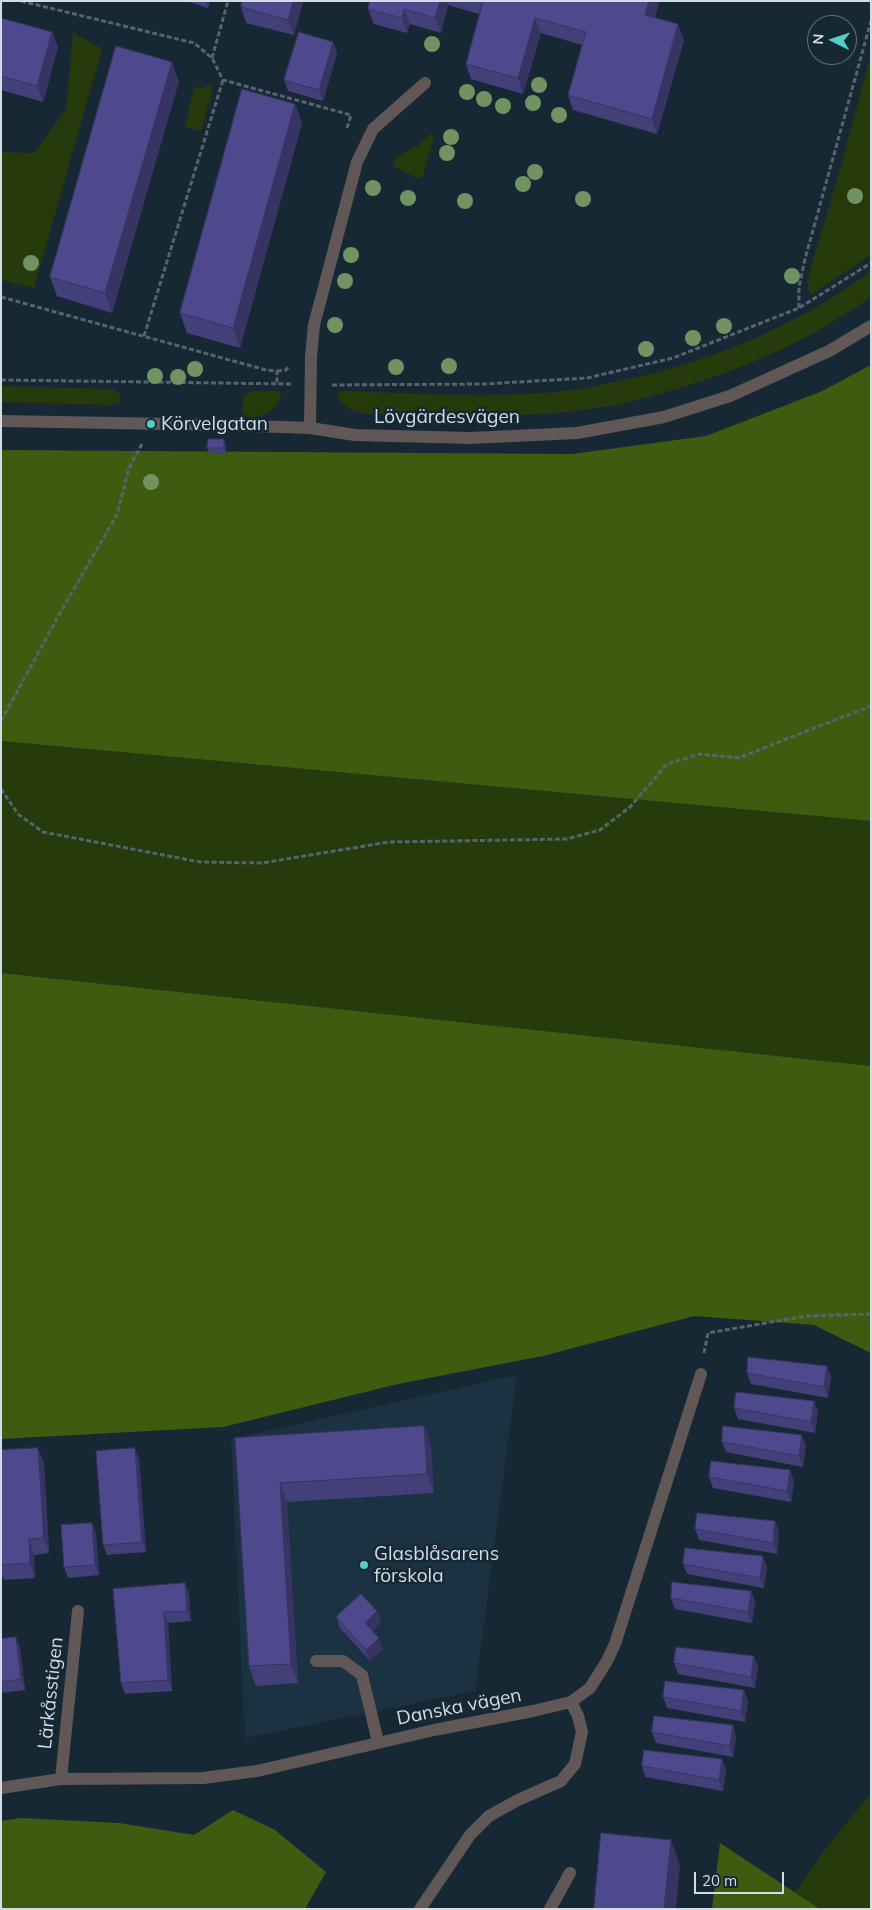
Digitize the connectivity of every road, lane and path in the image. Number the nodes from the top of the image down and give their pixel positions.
1 (22, 1) edge
2 (228, 1) edge
3 (871, 22) edge
4 (212, 58) junction
5 (223, 80) junction
6 (425, 83) dead end
7 (346, 133) dead end
8 (871, 263) edge
9 (1, 297) edge
10 (799, 308) junction
11 (871, 326) edge
12 (144, 336) junction
13 (290, 359) dead end
14 (277, 371) junction
15 (1, 380) edge
16 (277, 384) junction
17 (310, 384) junction
18 (1, 421) edge
19 (310, 428) junction
20 (143, 442) dead end
21 (871, 706) edge
22 (1, 721) edge
23 (1, 789) edge
24 (871, 1314) edge
25 (701, 1374) joint
26 (78, 1610) dead end
27 (316, 1660) dead end
28 (571, 1702) junction
29 (378, 1742) junction
30 (60, 1779) junction
31 (1, 1788) edge
32 (570, 1873) dead end
33 (420, 1909) edge
34 (550, 1909) edge

1 - 4 path
2 - 4 path
3 - 10 path
4 - 5 path
5 - 7 path
5 - 12 path
6 - 17 street
8 - 10 path
9 - 12 path
10 - 17 path
11 - 19 street, Lövgärdesvägen
12 - 14 path
13 - 14 path
14 - 16 path
15 - 16 path
16 - 17 path
17 - 19 street
18 - 19 street, Lövgärdesvägen
20 - 22 path
21 - 23 path
24 - 25 path
25 - 28 street, Danska vägen
26 - 30 street, Lärkåsstigen
27 - 29 street
28 - 29 street, Danska vägen
28 - 33 street
29 - 30 street, Danska vägen
30 - 31 street, Danska vägen
32 - 34 street

